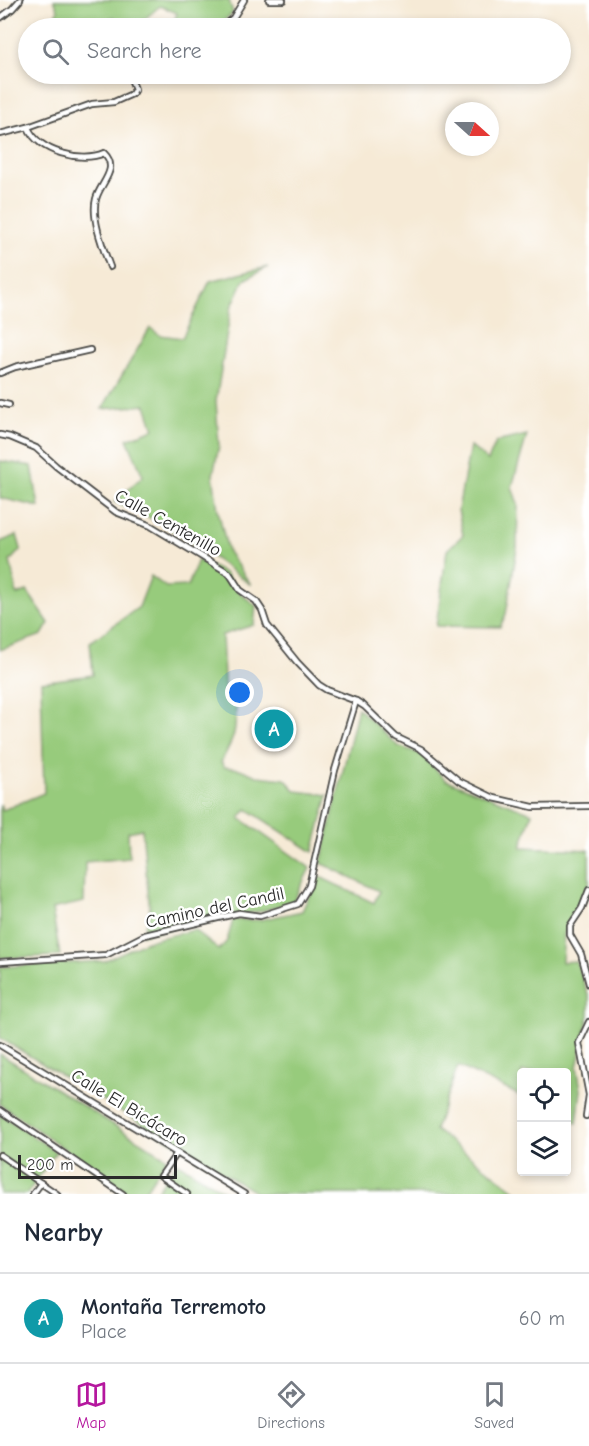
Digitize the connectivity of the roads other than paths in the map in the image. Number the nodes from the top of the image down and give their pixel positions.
1 (20, 0) edge
2 (244, 0) edge
3 (269, 0) edge
4 (283, 0) edge
5 (0, 18) edge
6 (233, 18) edge
7 (133, 84) edge
8 (28, 127) junction
9 (0, 134) edge
10 (110, 267) dead end
11 (90, 350) dead end
12 (0, 373) edge
13 (0, 403) edge
14 (9, 405) dead end
15 (0, 435) edge
16 (356, 701) junction
17 (589, 806) edge
18 (589, 890) edge
19 (0, 962) edge
20 (589, 984) edge
21 (589, 1022) edge
22 (0, 1045) edge
23 (0, 1110) edge
24 (586, 1116) dead end
25 (177, 1153) junction
26 (0, 1155) edge
27 (41, 1183) junction
28 (33, 1194) edge
29 (57, 1194) edge
30 (123, 1194) edge
31 (187, 1194) edge
32 (244, 1194) edge

1 - 5 street
2 - 6 street
3 - 4 street
7 - 8 street
8 - 9 street
8 - 10 street
11 - 12 street
13 - 14 street
15 - 16 street, Calle Centenillo
16 - 17 street, Calle Centenillo
16 - 19 street, Camino del Candil
18 - 20 street
21 - 24 street
22 - 25 street, Calle El Bicácaro
23 - 30 street
25 - 31 street
25 - 32 street, Calle El Bicácaro
26 - 27 street
27 - 28 street
27 - 29 street

